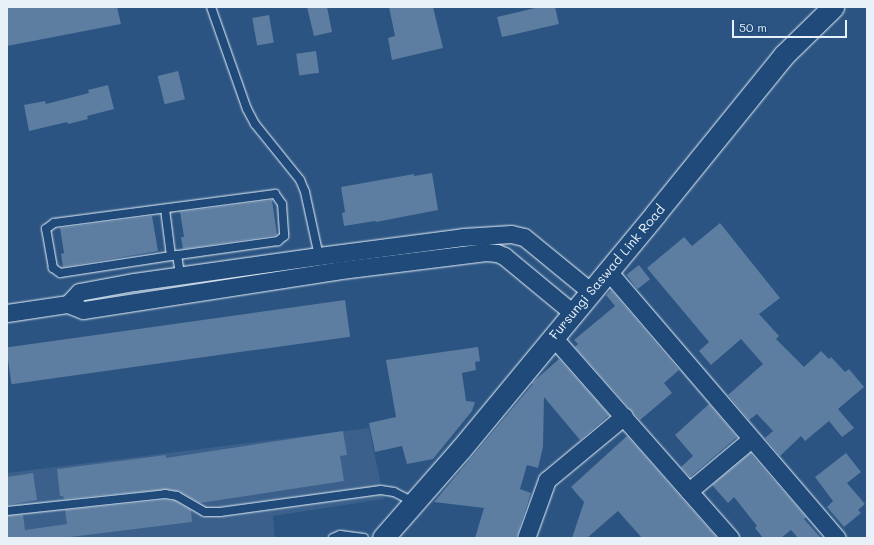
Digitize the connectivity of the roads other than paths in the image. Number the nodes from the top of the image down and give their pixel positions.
1 (211, 7) edge
2 (833, 7) edge
3 (164, 209) junction
4 (174, 255) junction
5 (319, 256) junction
6 (607, 270) junction
7 (180, 275) junction
8 (590, 291) junction
9 (68, 304) junction
10 (7, 313) edge
11 (573, 313) junction
12 (553, 337) junction
13 (624, 416) junction
14 (751, 439) junction
15 (689, 491) junction
16 (415, 502) junction
17 (7, 511) edge
18 (333, 538) edge
19 (364, 538) edge
20 (383, 538) edge
21 (526, 538) edge
22 (730, 538) edge
23 (837, 538) edge

1 - 5 lane
2 - 6 street, Fursungi Saswad Link Road
3 - 4 lane
3 - 4 lane
3 - 4 lane
4 - 7 lane
5 - 7 street
5 - 8 street
6 - 8 street, Fursungi Saswad Link Road
6 - 14 street
7 - 9 street
8 - 11 street, Fursungi Saswad Link Road
9 - 10 street
9 - 11 street
11 - 12 street, Fursungi Saswad Link Road
12 - 13 street
12 - 16 street, Fursungi Saswad Link Road
13 - 15 street
13 - 21 street
14 - 15 street
14 - 23 street
15 - 22 street
16 - 17 lane
16 - 20 street, Fursungi Saswad Link Road
18 - 19 lane

